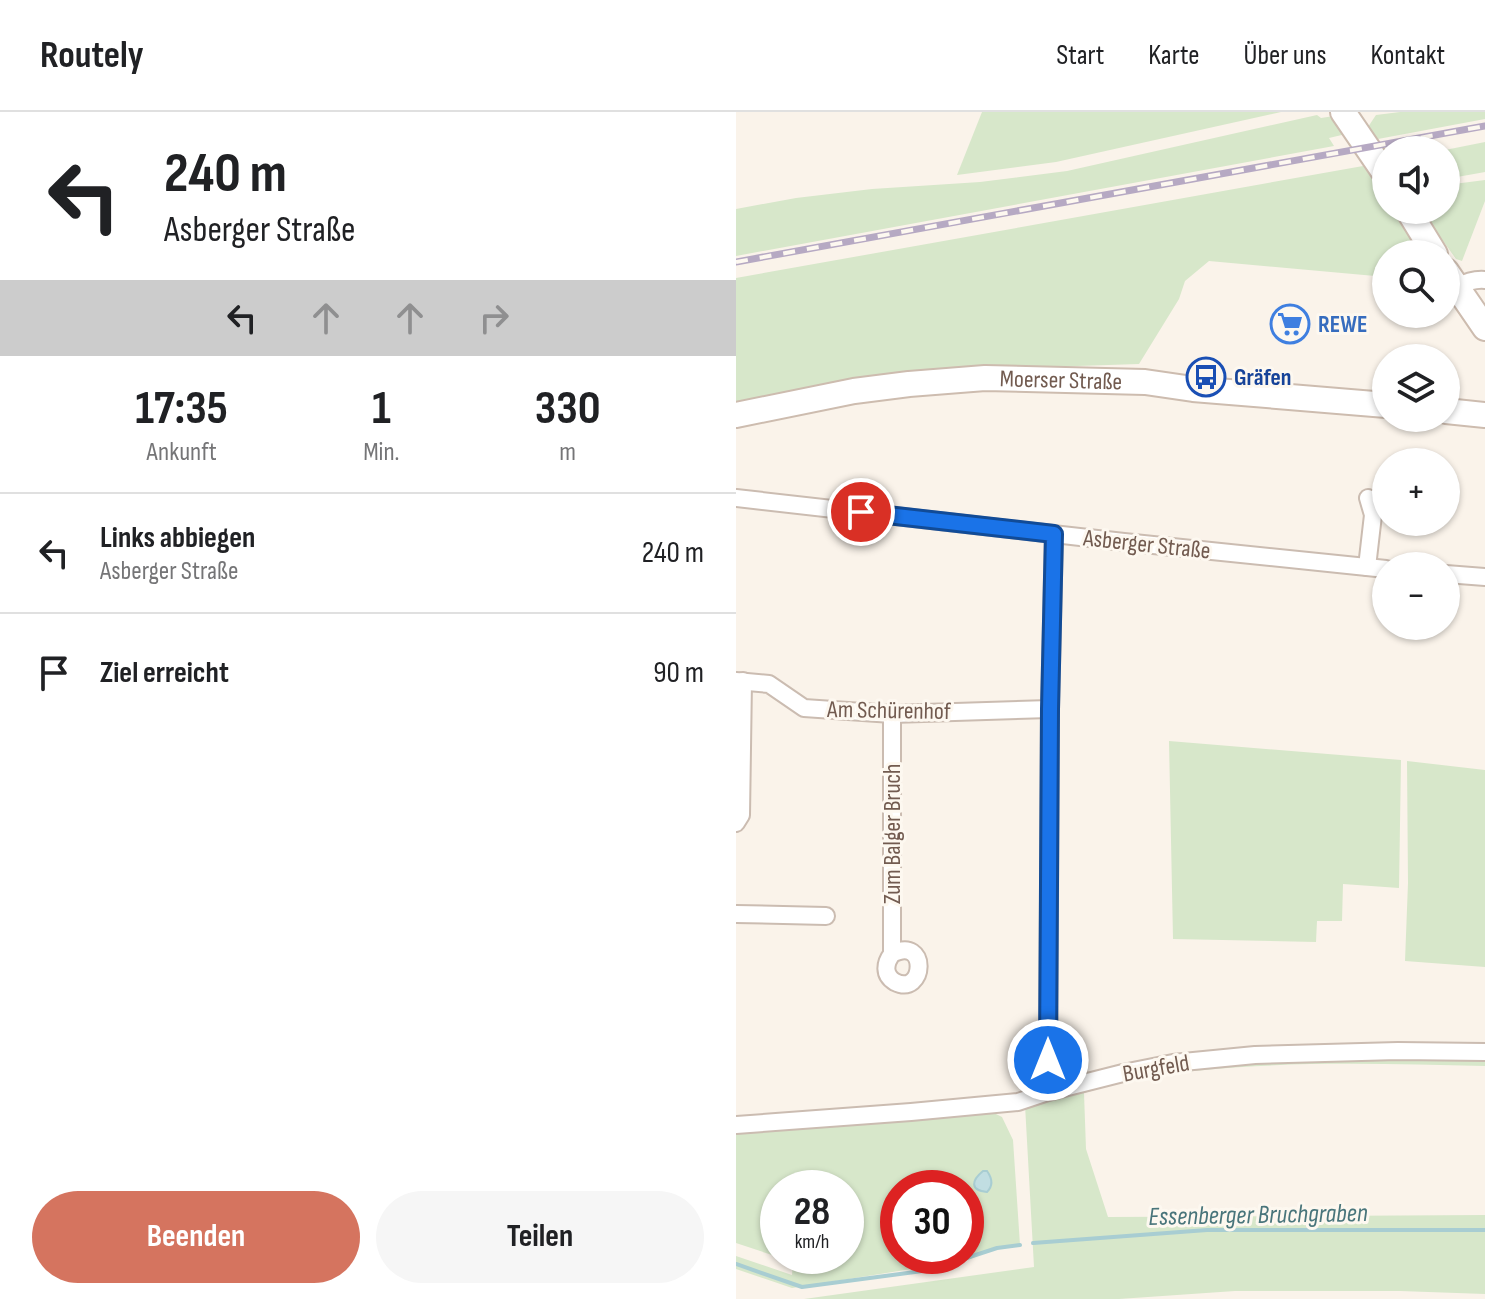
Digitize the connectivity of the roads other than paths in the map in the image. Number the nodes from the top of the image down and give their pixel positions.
1 (1343, 112) edge
2 (1372, 154) edge
3 (1460, 280) edge
4 (1485, 280) edge
5 (1460, 292) edge
6 (1485, 328) edge
7 (1372, 404) edge
8 (1460, 412) edge
9 (736, 415) edge
10 (1485, 415) edge
11 (736, 498) edge
12 (1368, 498) dead end
13 (1054, 534) junction
14 (1367, 567) junction
15 (1372, 568) edge
16 (1460, 575) edge
17 (1485, 577) edge
18 (739, 681) edge
19 (1050, 709) junction
20 (892, 714) junction
21 (736, 823) edge
22 (736, 914) edge
23 (826, 916) dead end
24 (892, 954) dead end
25 (1485, 1052) edge
26 (1048, 1092) junction
27 (736, 1125) edge

1 - 2 street
3 - 4 street
5 - 6 street
7 - 9 street, Moerser Straße
8 - 10 street
11 - 13 street, Asberger Straße
12 - 14 street
13 - 14 street, Asberger Straße
13 - 19 street
14 - 15 street, Asberger Straße
16 - 17 street
18 - 20 street, Am Schürenhof
18 - 21 street
19 - 20 street, Am Schürenhof
19 - 26 street
20 - 24 street, Zum Balger Bruch
22 - 23 street
25 - 26 street, Burgfeld
26 - 27 street, Burgfeld

